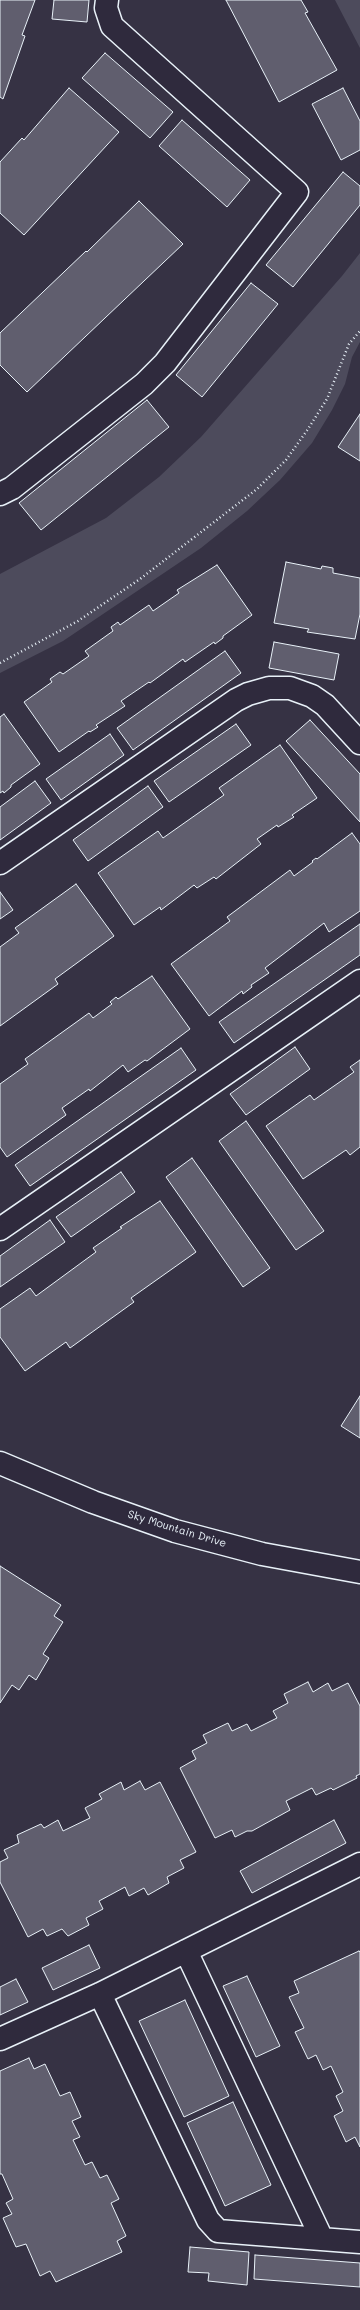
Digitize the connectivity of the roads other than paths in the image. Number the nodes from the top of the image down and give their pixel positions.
1 (107, 0) edge
2 (0, 494) edge
3 (360, 743) edge
4 (0, 863) edge
5 (360, 981) edge
6 (0, 1229) edge
7 (0, 1463) edge
8 (360, 1572) edge
9 (360, 1864) edge
10 (186, 1951) junction
11 (100, 1994) junction
12 (0, 2039) edge
13 (322, 2239) junction
14 (360, 2242) edge

1 - 2 street
3 - 4 street
5 - 6 street
7 - 8 street, Sky Mountain Drive
9 - 10 street
10 - 11 street
10 - 13 street
11 - 12 street
11 - 13 street
13 - 14 street

